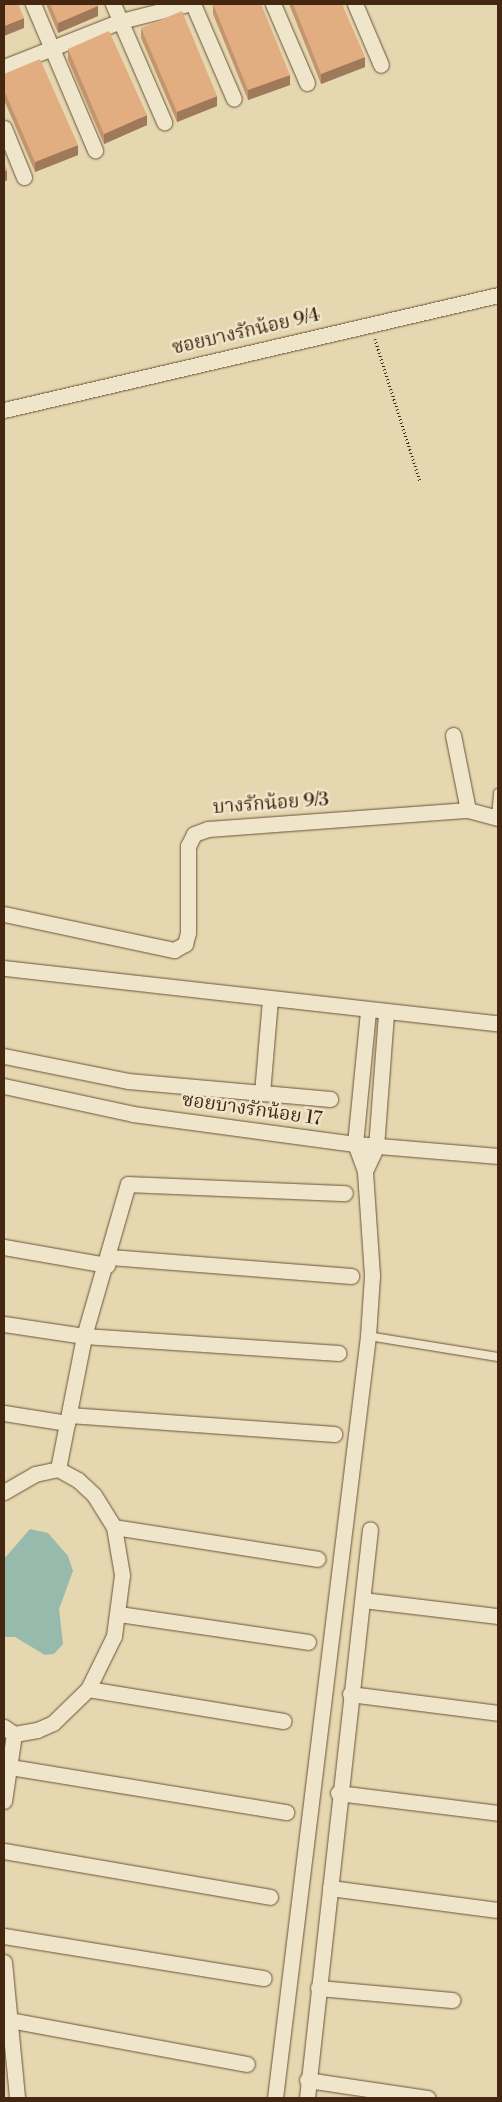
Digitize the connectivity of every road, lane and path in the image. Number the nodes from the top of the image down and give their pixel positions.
1 (33, 4) edge
2 (113, 4) edge
3 (188, 4) edge
4 (193, 4) edge
5 (273, 4) edge
6 (355, 4) edge
7 (120, 22) junction
8 (52, 48) junction
9 (381, 65) dead end
10 (4, 67) edge
11 (307, 83) dead end
12 (234, 99) dead end
13 (164, 122) dead end
14 (4, 128) edge
15 (95, 150) dead end
16 (24, 177) dead end
17 (498, 295) edge
18 (371, 324) junction
19 (4, 410) edge
20 (420, 481) dead end
21 (453, 734) dead end
22 (498, 793) edge
23 (468, 810) junction
24 (497, 817) edge
25 (4, 914) edge
26 (4, 968) edge
27 (270, 999) junction
28 (368, 1011) junction
29 (386, 1013) junction
30 (498, 1023) edge
31 (4, 1056) edge
32 (4, 1086) edge
33 (262, 1093) junction
34 (330, 1099) dead end
35 (355, 1144) junction
36 (376, 1147) junction
37 (498, 1156) edge
38 (365, 1171) junction
39 (345, 1193) dead end
40 (4, 1247) edge
41 (108, 1261) junction
42 (351, 1276) dead end
43 (4, 1324) edge
44 (84, 1336) junction
45 (368, 1336) junction
46 (338, 1353) dead end
47 (498, 1357) edge
48 (4, 1413) edge
49 (68, 1419) junction
50 (334, 1434) dead end
51 (58, 1469) junction
52 (4, 1492) edge
53 (114, 1527) junction
54 (370, 1529) dead end
55 (318, 1559) dead end
56 (363, 1600) junction
57 (119, 1614) junction
58 (498, 1616) edge
59 (308, 1642) dead end
60 (88, 1690) junction
61 (350, 1694) junction
62 (498, 1713) edge
63 (283, 1721) dead end
64 (9, 1730) edge
65 (6, 1766) edge
66 (338, 1793) junction
67 (4, 1801) edge
68 (286, 1812) dead end
69 (498, 1813) edge
70 (4, 1851) edge
71 (330, 1888) junction
72 (270, 1897) dead end
73 (496, 1910) dead end
74 (4, 1936) edge
75 (4, 1962) edge
76 (264, 1978) dead end
77 (318, 1988) junction
78 (452, 2000) dead end
79 (8, 2020) edge
80 (247, 2064) dead end
81 (308, 2080) junction
82 (18, 2098) edge
83 (275, 2098) edge
84 (307, 2098) edge
85 (428, 2098) edge

1 - 8 street
2 - 7 street
3 - 7 street
4 - 12 street
5 - 11 street
6 - 9 street
7 - 8 street
7 - 13 street
8 - 10 street
8 - 15 street
14 - 16 street
17 - 18 street, ซอยบางรักน้อย 9/4
18 - 19 street, ซอยบางรักน้อย 9/4
18 - 20 path
21 - 23 street
22 - 24 lane
23 - 24 street, บางรักน้อย 9/3
23 - 25 street, บางรักน้อย 9/3
26 - 27 street
27 - 28 street
27 - 33 street
28 - 29 street
28 - 35 street
29 - 30 street
29 - 36 street
31 - 33 street
32 - 35 street, ซอยบางรักน้อย 17
33 - 34 street
35 - 36 street, ซอยบางรักน้อย 17
35 - 38 street
36 - 37 street, ซอยบางรักน้อย 17
36 - 38 street
38 - 45 street
39 - 41 street
40 - 41 street
41 - 42 street
41 - 44 street
43 - 44 street
44 - 46 street
44 - 49 street
45 - 47 lane
45 - 83 street
48 - 49 street
49 - 50 street
49 - 51 street
51 - 52 street
51 - 53 street
53 - 55 street
53 - 57 street
54 - 56 street
56 - 58 street
56 - 61 street
57 - 59 street
57 - 60 street
60 - 63 street
60 - 64 street
61 - 62 street
61 - 66 street
64 - 65 street
65 - 67 street
65 - 68 street
66 - 69 street
66 - 71 street
70 - 72 street
71 - 73 street
71 - 77 street
74 - 76 street
75 - 79 street
77 - 78 street
77 - 81 street
79 - 80 street
79 - 82 street
81 - 84 street
81 - 85 street

